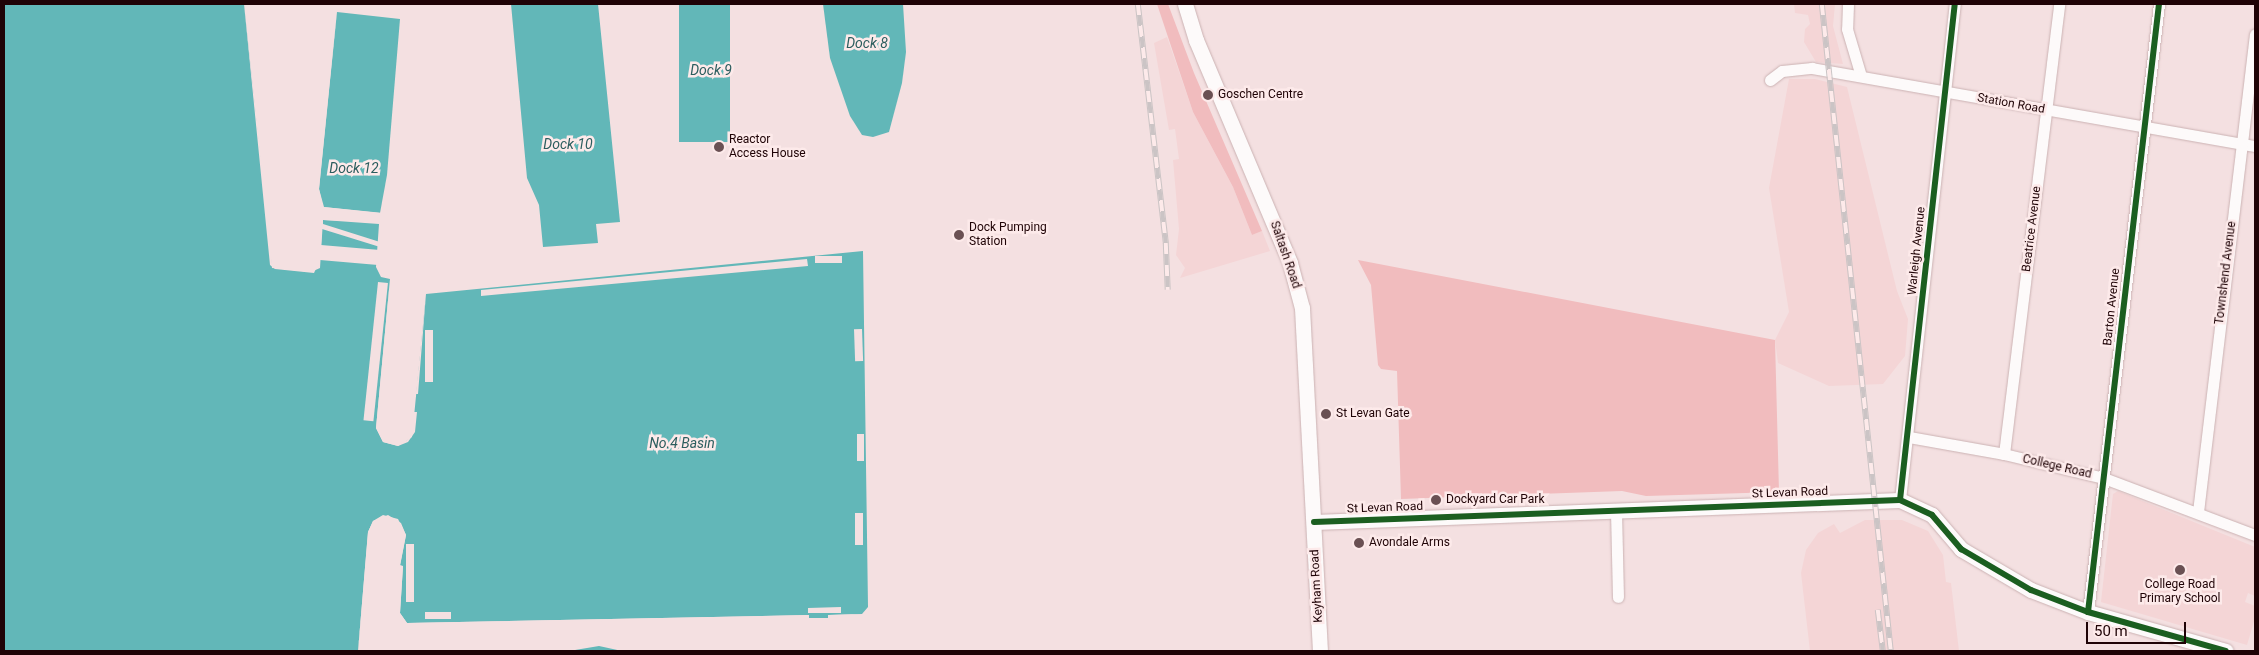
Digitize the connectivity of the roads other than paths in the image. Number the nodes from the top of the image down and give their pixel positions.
1 (1185, 4) edge
2 (1848, 4) edge
3 (1955, 4) edge
4 (2059, 4) edge
5 (2159, 4) edge
6 (2255, 34) edge
7 (1861, 76) junction
8 (1770, 80) dead end
9 (1946, 93) junction
10 (2046, 110) junction
11 (2143, 128) junction
12 (2242, 144) junction
13 (2255, 146) edge
14 (1909, 437) junction
15 (2004, 454) junction
16 (2104, 478) junction
17 (1900, 500) junction
18 (1616, 510) junction
19 (2198, 512) junction
20 (1314, 522) junction
21 (2255, 535) edge
22 (1618, 597) dead end
23 (2088, 612) junction
24 (1320, 651) edge
25 (2226, 651) edge

1 - 20 street, Saltash Road
2 - 7 street
3 - 9 street, Warleigh Avenue
4 - 10 street, Beatrice Avenue
5 - 11 street, Barton Avenue
6 - 12 street, Townshend Avenue
7 - 8 street, Station Road
7 - 9 street, Station Road
9 - 10 street, Station Road
9 - 14 street, Warleigh Avenue
10 - 11 street, Station Road
10 - 15 street, Beatrice Avenue
11 - 12 street, Station Road
11 - 16 street, Barton Avenue
12 - 13 street, Station Road
12 - 19 street, Townshend Avenue
14 - 15 street, College Road
14 - 17 street, Warleigh Avenue
15 - 16 street, College Road
16 - 19 street, College Road
16 - 23 street, Barton Avenue
17 - 18 street, St Levan Road
17 - 23 street, St Levan Road
18 - 20 street, St Levan Road
18 - 22 street
19 - 21 street, College Road
20 - 24 street, Keyham Road
23 - 25 street, St Levan Road

